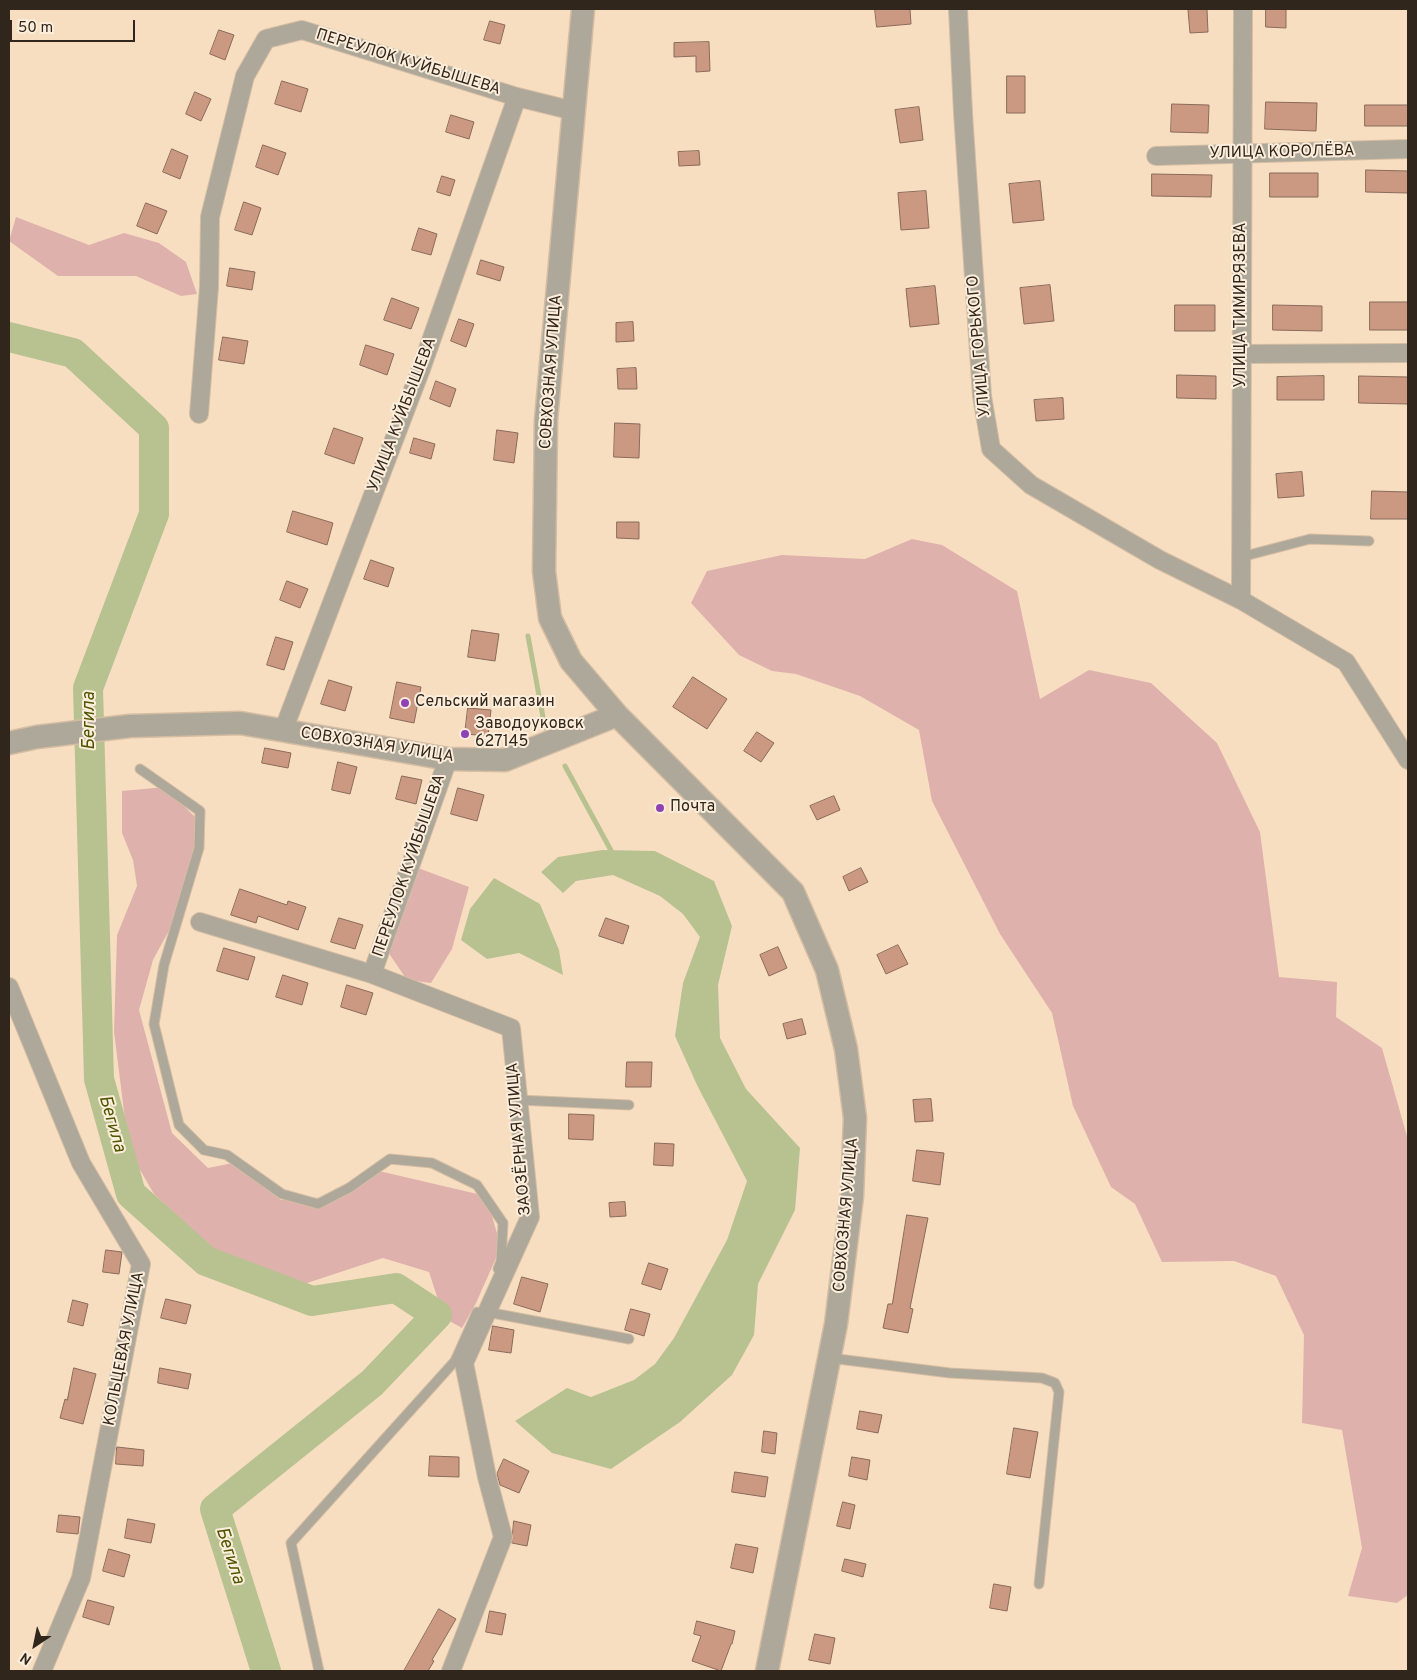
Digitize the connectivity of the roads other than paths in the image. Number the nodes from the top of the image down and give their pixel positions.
1 (584, 9) edge
2 (958, 9) edge
3 (1242, 9) edge
4 (517, 97) junction
5 (574, 111) junction
6 (1408, 149) edge
7 (1242, 154) junction
8 (1156, 156) dead end
9 (1408, 353) edge
10 (1242, 354) junction
11 (199, 414) dead end
12 (1369, 541) dead end
13 (1241, 556) junction
14 (1241, 600) junction
15 (617, 715) junction
16 (283, 731) junction
17 (9, 743) edge
18 (1407, 755) edge
19 (448, 759) junction
20 (140, 769) dead end
21 (200, 922) dead end
22 (372, 974) junction
23 (9, 987) edge
24 (518, 1100) junction
25 (629, 1105) dead end
26 (487, 1312) junction
27 (629, 1339) dead end
28 (830, 1358) junction
29 (1039, 1584) dead end
30 (42, 1671) edge
31 (319, 1671) edge
32 (451, 1671) edge
33 (767, 1671) edge

1 - 5 street, СОВХОЗНАЯ УЛИЦА
2 - 14 street, УЛИЦА ГОРЬКОГО
3 - 7 street, УЛИЦА ТИМИРЯЗЕВА
4 - 5 street, ПЕРЕУЛОК КУЙБЫШЕВА
4 - 11 street, ПЕРЕУЛОК КУЙБЫШЕВА
4 - 16 street, УЛИЦА КУЙБЫШЕВА
5 - 15 street, СОВХОЗНАЯ УЛИЦА
6 - 7 street, УЛИЦА КОРОЛЁВА
7 - 8 street, УЛИЦА КОРОЛЁВА
7 - 10 street, УЛИЦА ТИМИРЯЗЕВА
9 - 10 street
10 - 13 street, УЛИЦА ТИМИРЯЗЕВА
12 - 13 lane
13 - 14 street, УЛИЦА ТИМИРЯЗЕВА
14 - 18 street, УЛИЦА ГОРЬКОГО
15 - 19 street, СОВХОЗНАЯ УЛИЦА
15 - 28 street, СОВХОЗНАЯ УЛИЦА
16 - 17 street, СОВХОЗНАЯ УЛИЦА
16 - 19 street, СОВХОЗНАЯ УЛИЦА
19 - 22 street, ПЕРЕУЛОК КУЙБЫШЕВА
20 - 31 lane
21 - 22 street, ПЕРЕУЛОК КУЙБЫШЕВА
22 - 24 street, ЗАОЗЁРНАЯ УЛИЦА
23 - 30 street, КОЛЬЦЕВАЯ УЛИЦА
24 - 25 lane
24 - 26 street, ЗАОЗЁРНАЯ УЛИЦА
26 - 27 lane
26 - 32 street, ЗАОЗЁРНАЯ УЛИЦА
28 - 29 lane
28 - 33 street, СОВХОЗНАЯ УЛИЦА

